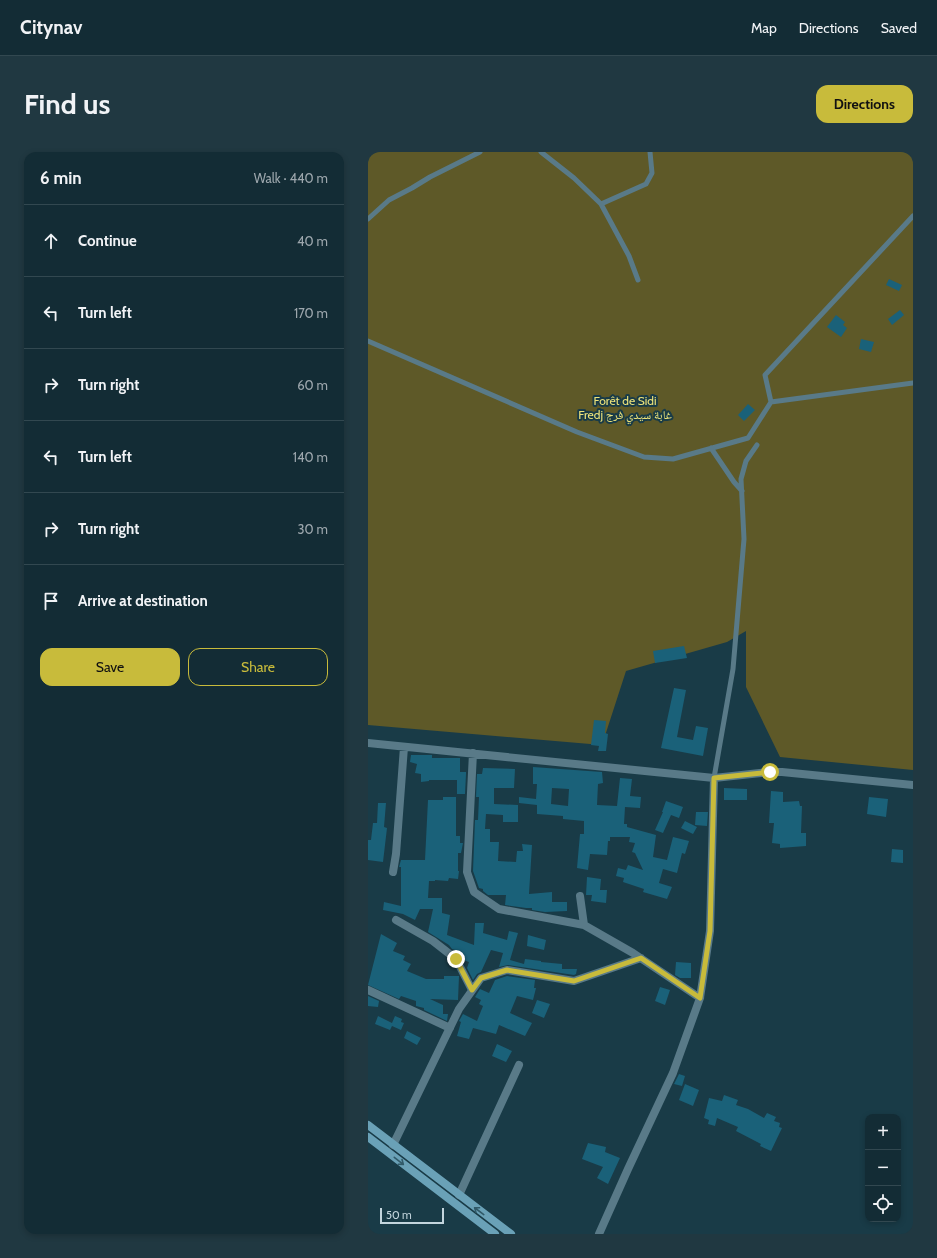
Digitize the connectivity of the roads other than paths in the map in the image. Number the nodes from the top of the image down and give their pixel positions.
1 (480, 152) edge
2 (541, 152) edge
3 (650, 152) edge
4 (600, 204) junction
5 (913, 216) edge
6 (368, 219) edge
7 (638, 280) dead end
8 (368, 341) edge
9 (913, 383) edge
10 (771, 402) junction
11 (757, 445) dead end
12 (711, 448) junction
13 (742, 491) junction
14 (368, 743) edge
15 (404, 747) junction
16 (473, 753) junction
17 (714, 778) junction
18 (913, 785) edge
19 (393, 872) dead end
20 (580, 896) dead end
21 (396, 920) dead end
22 (584, 925) junction
23 (641, 958) junction
24 (368, 990) edge
25 (472, 990) junction
26 (700, 998) junction
27 (450, 1028) junction
28 (519, 1065) dead end
29 (368, 1126) edge
30 (368, 1137) edge
31 (393, 1145) junction
32 (459, 1195) junction
33 (495, 1234) edge
34 (511, 1234) edge
35 (600, 1234) edge

1 - 6 lane
2 - 4 lane
3 - 4 lane
4 - 7 lane
5 - 10 lane
8 - 12 lane
9 - 10 lane
10 - 12 lane
11 - 13 lane
12 - 13 lane
13 - 17 lane
14 - 15 street
15 - 16 street
15 - 19 street
16 - 17 street
16 - 22 street
17 - 18 street
17 - 26 street
20 - 22 street
21 - 25 street
22 - 23 street
23 - 25 street
23 - 26 street
24 - 27 street
25 - 27 street
26 - 35 street
27 - 31 street
28 - 32 street
29 - 31 main road
30 -> 33 main road
31 - 32 main road
34 -> 32 main road

